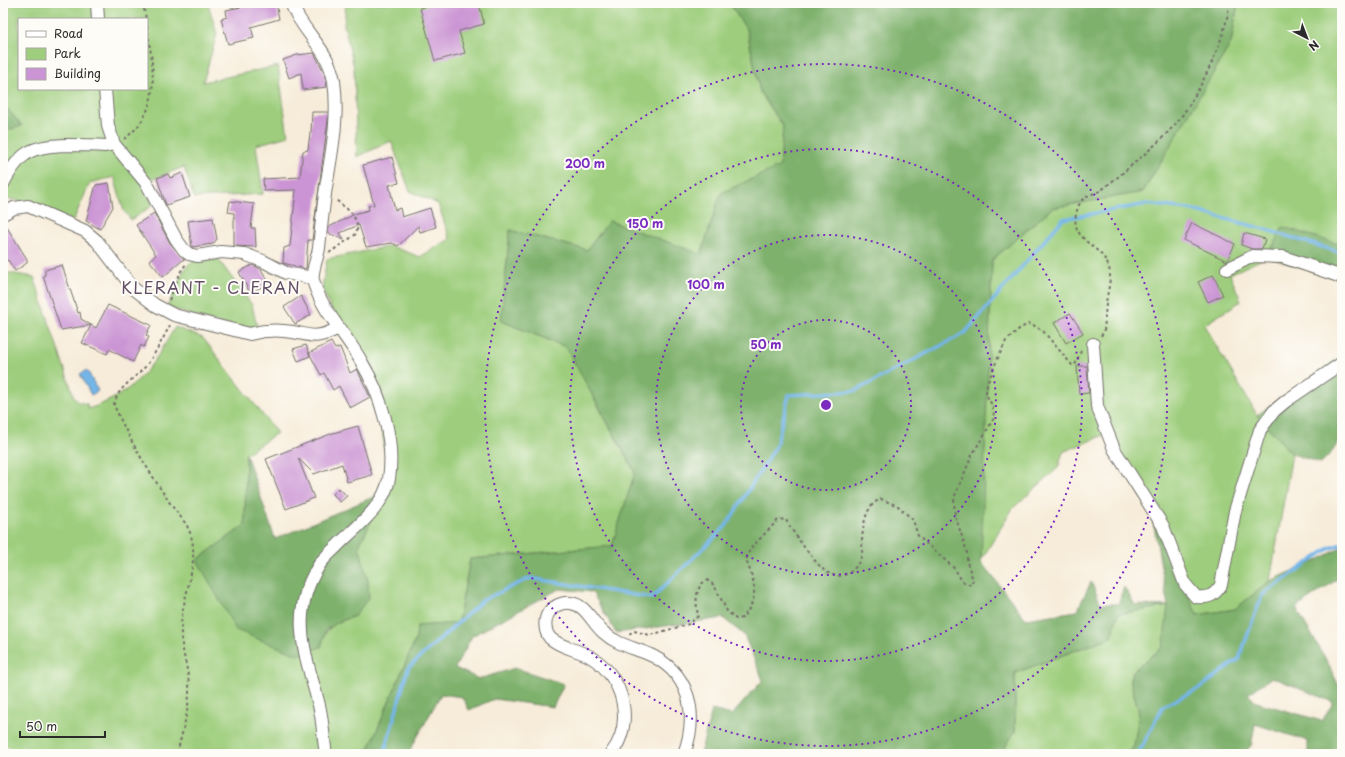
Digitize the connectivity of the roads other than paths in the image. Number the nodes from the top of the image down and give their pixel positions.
1 (96, 3) edge
2 (291, 3) edge
3 (98, 18) edge
4 (104, 90) edge
5 (114, 144) junction
6 (3, 184) edge
7 (3, 214) edge
8 (1227, 269) dead end
9 (1342, 277) edge
10 (312, 278) junction
11 (339, 328) junction
12 (1094, 344) road end
13 (1342, 364) edge
14 (326, 754) edge
15 (611, 754) edge
16 (684, 754) edge

1 - 3 street
2 - 10 street
4 - 5 street
5 - 6 street
5 - 10 street
7 - 11 street
8 - 9 street
10 - 11 street
11 - 14 street
12 - 13 street
15 - 16 street

